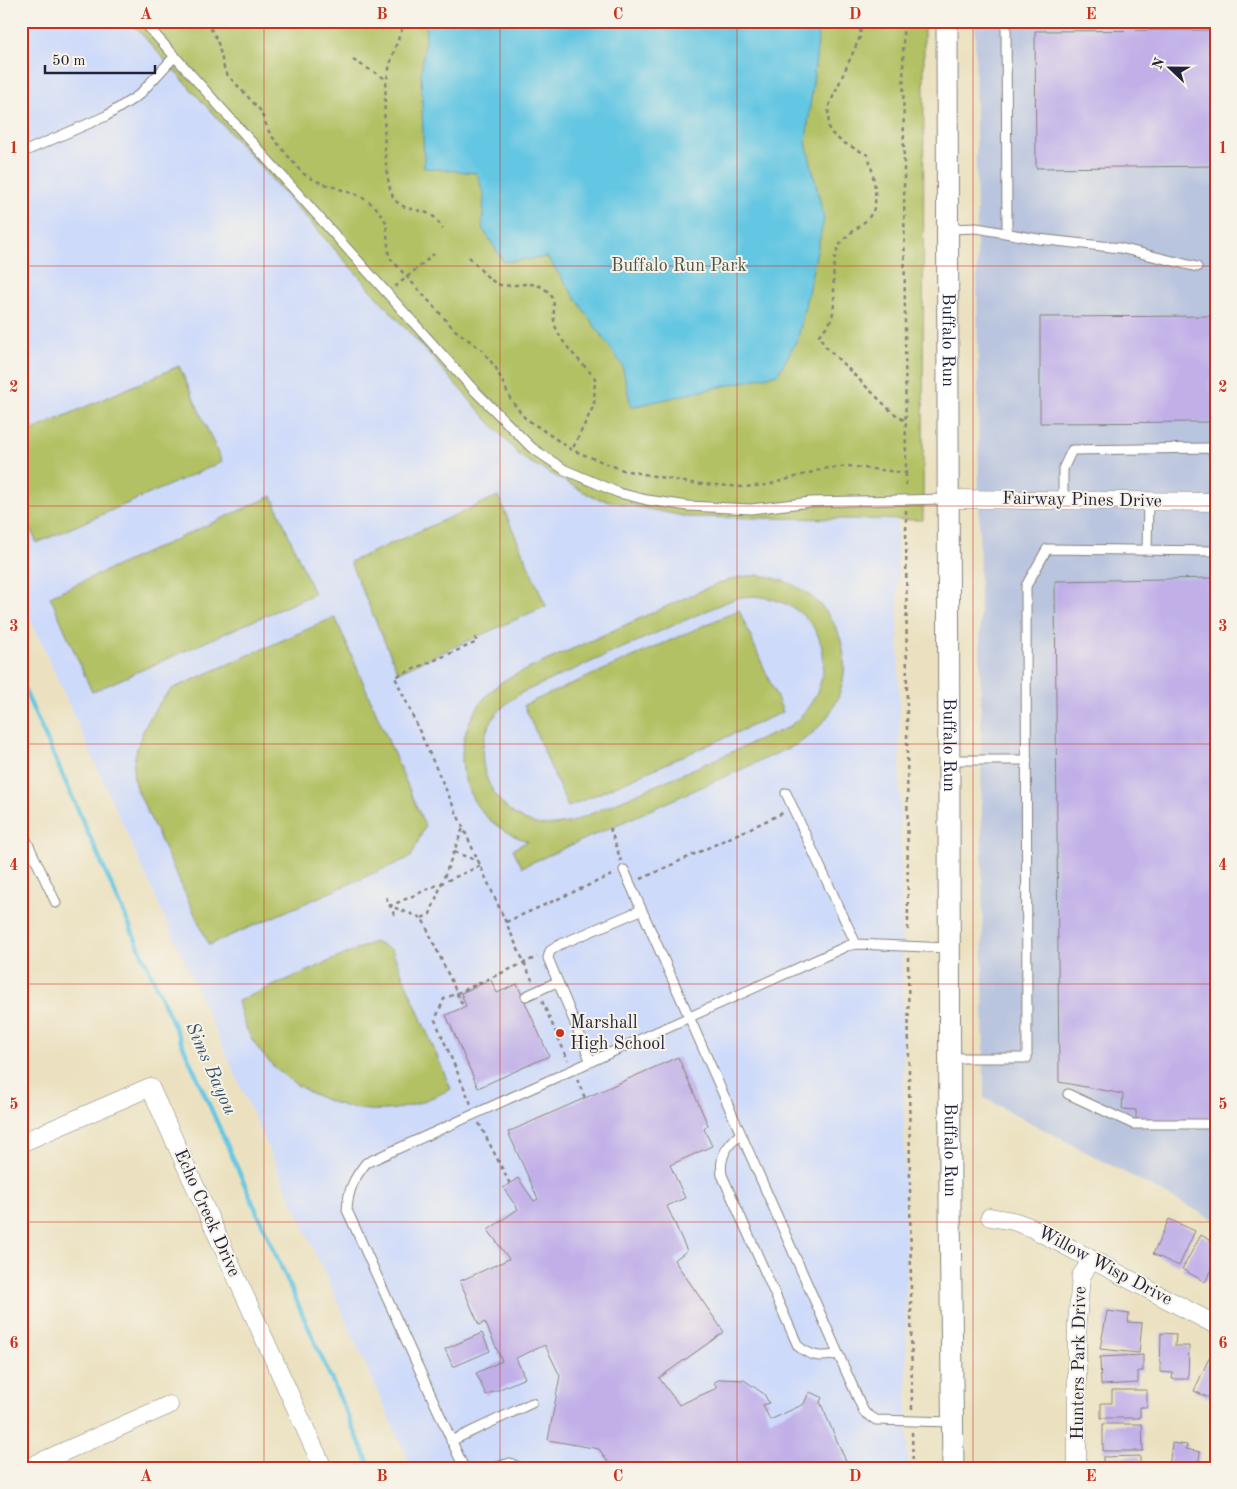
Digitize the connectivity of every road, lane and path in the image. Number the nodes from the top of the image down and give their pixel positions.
1 (143, 21) edge
2 (206, 21) edge
3 (402, 21) edge
4 (861, 21) edge
5 (903, 21) edge
6 (947, 21) edge
7 (1006, 21) edge
8 (175, 56) junction
9 (353, 60) dead end
10 (387, 79) junction
11 (21, 153) edge
12 (442, 229) dead end
13 (948, 229) junction
14 (1007, 234) junction
15 (434, 254) dead end
16 (469, 257) dead end
17 (1197, 268) dead end
18 (407, 277) junction
19 (388, 294) junction
20 (906, 422) junction
21 (572, 450) junction
22 (1216, 455) edge
23 (906, 473) junction
24 (949, 499) junction
25 (906, 500) junction
26 (1064, 500) junction
27 (1148, 501) junction
28 (1216, 502) edge
29 (1147, 550) junction
30 (1216, 551) edge
31 (475, 638) dead end
32 (949, 760) junction
33 (1026, 760) junction
34 (786, 793) dead end
35 (793, 809) junction
36 (463, 827) junction
37 (610, 828) dead end
38 (21, 829) edge
39 (454, 852) junction
40 (478, 861) junction
41 (480, 866) junction
42 (624, 870) junction
43 (442, 882) junction
44 (630, 884) junction
45 (386, 897) dead end
46 (56, 903) dead end
47 (390, 906) junction
48 (641, 910) junction
49 (395, 916) dead end
50 (422, 918) junction
51 (506, 922) junction
52 (856, 944) junction
53 (908, 946) junction
54 (949, 948) junction
55 (548, 958) junction
56 (524, 963) junction
57 (557, 982) junction
58 (537, 991) junction
59 (456, 993) junction
60 (526, 996) dead end
61 (462, 1004) dead end
62 (688, 1018) junction
63 (949, 1058) junction
64 (591, 1062) junction
65 (573, 1070) junction
66 (1068, 1094) dead end
67 (585, 1098) dead end
68 (475, 1114) junction
69 (1216, 1124) edge
70 (740, 1134) junction
71 (21, 1143) edge
72 (510, 1184) dead end
73 (990, 1217) dead end
74 (1091, 1261) junction
75 (1216, 1325) edge
76 (838, 1354) junction
77 (532, 1403) dead end
78 (168, 1405) dead end
79 (912, 1422) junction
80 (952, 1422) junction
81 (451, 1441) junction
82 (27, 1468) edge
83 (323, 1468) edge
84 (464, 1468) edge
85 (493, 1468) edge
86 (520, 1468) edge
87 (913, 1468) edge
88 (953, 1468) edge
89 (1077, 1468) edge

1 - 8 lane
2 - 18 path
3 - 10 path
4 - 20 path
5 - 20 path
6 - 13 street, Buffalo Run
7 - 14 lane
8 - 11 lane
8 - 19 lane
9 - 10 path
10 - 12 path
13 - 14 lane
13 - 24 street, Buffalo Run
14 - 17 lane
15 - 18 path
16 - 21 path
18 - 19 path
18 - 21 path
19 - 25 lane
20 - 23 path
21 - 23 path
22 - 26 lane
23 - 25 path
24 - 25 lane
24 - 26 street, Fairway Pines Drive
24 - 32 street, Buffalo Run
25 - 53 path
26 - 27 street, Fairway Pines Drive
27 - 28 street, Fairway Pines Drive
27 - 29 lane
29 - 30 lane
29 - 33 lane
31 - 36 path
32 - 33 lane
32 - 54 street, Buffalo Run
33 - 63 lane
34 - 35 lane
35 - 44 path
35 - 52 lane
36 - 39 path
36 - 40 path
37 - 42 path
38 - 46 lane
39 - 40 path
39 - 43 path
40 - 41 path
41 - 43 path
41 - 51 path
42 - 44 lane
42 - 51 path
43 - 47 path
43 - 50 path
44 - 48 lane
45 - 47 path
47 - 49 path
47 - 50 path
48 - 55 lane
48 - 62 lane
50 - 59 path
51 - 56 path
52 - 53 lane
52 - 62 lane
53 - 54 lane
53 - 79 path
54 - 63 street, Buffalo Run
55 - 56 path
55 - 57 lane
56 - 58 path
56 - 59 path
57 - 58 lane
57 - 64 lane
58 - 60 lane
58 - 65 path
59 - 61 path
59 - 68 path
62 - 64 lane
62 - 70 lane
63 - 80 street, Buffalo Run
64 - 65 lane
65 - 67 path
65 - 68 lane
66 - 69 lane
68 - 72 path
68 - 81 lane
70 - 76 lane
70 - 76 lane
71 - 83 street, Echo Creek Drive
73 - 74 street, Willow Wisp Drive
74 - 75 street, Willow Wisp Drive
74 - 89 street, Hunters Park Drive
76 - 79 lane
77 - 81 lane
78 - 82 street
79 - 80 lane
79 - 87 path
80 - 88 street, Buffalo Run
81 - 84 lane
85 - 86 lane

